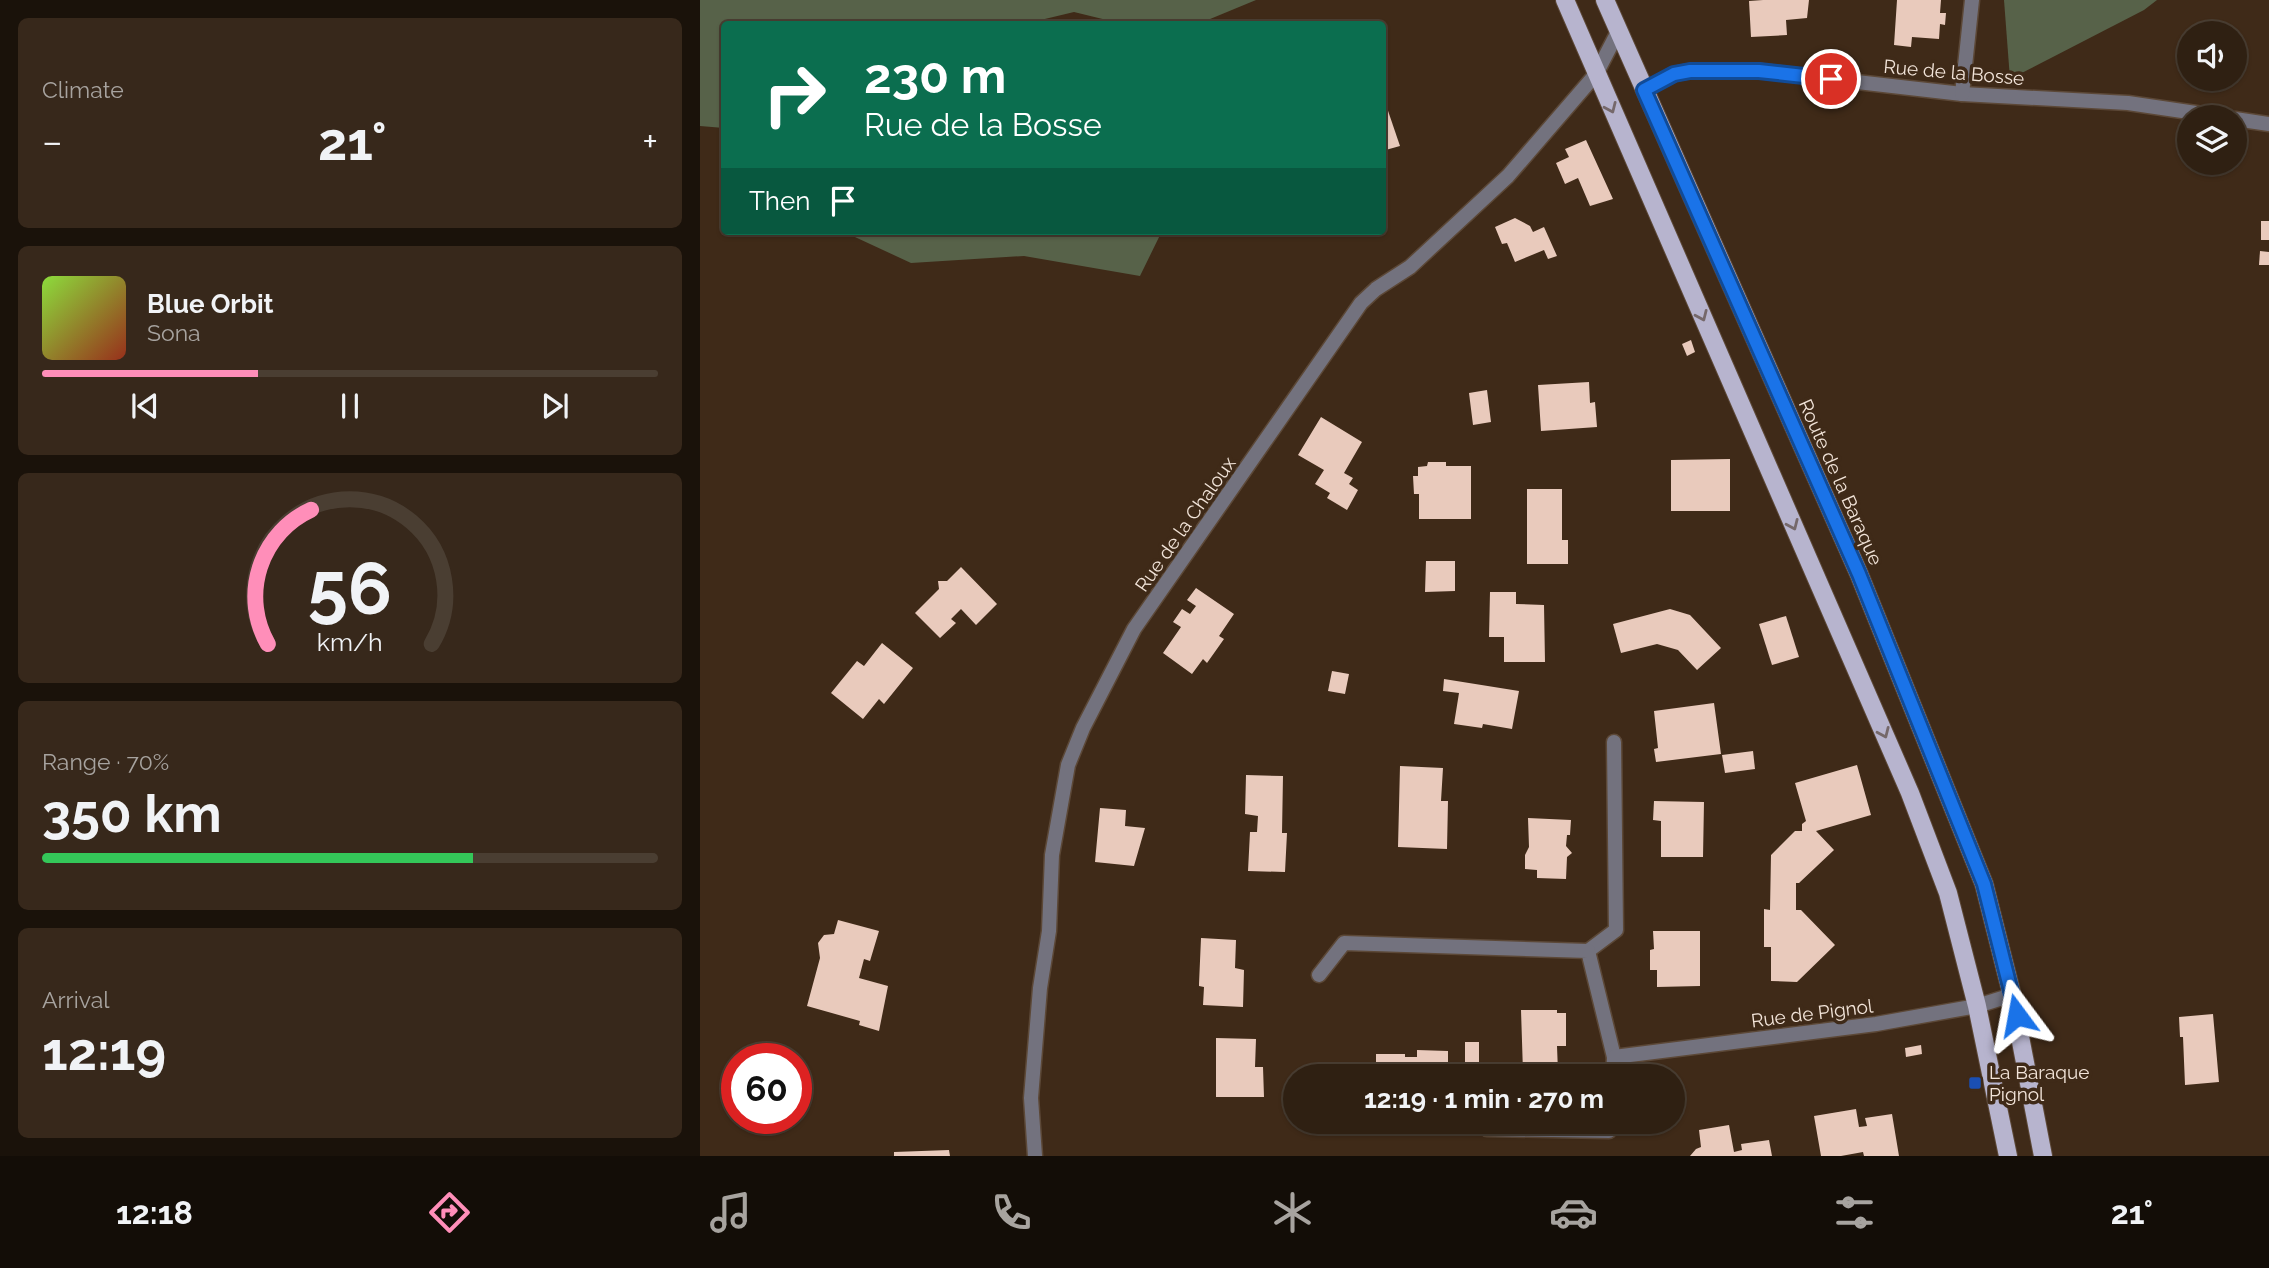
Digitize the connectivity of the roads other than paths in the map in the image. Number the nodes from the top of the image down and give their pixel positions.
1 (1565, 0) edge
2 (1605, 0) edge
3 (1972, 0) edge
4 (1619, 30) junction
5 (1596, 74) junction
6 (1644, 90) junction
7 (1962, 94) junction
8 (2177, 110) edge
9 (2247, 121) edge
10 (2269, 124) edge
11 (1614, 742) dead end
12 (1588, 951) junction
13 (1319, 975) dead end
14 (2012, 995) junction
15 (1977, 1006) junction
16 (1614, 1057) junction
17 (1614, 1064) edge
18 (1035, 1156) edge
19 (2008, 1156) edge
20 (2043, 1156) edge

1 - 5 main road
2 - 4 main road, Route de la Baraque
3 - 7 street
4 - 5 street, Rue de la Chaloux
4 - 6 main road, Route de la Baraque
5 -> 15 main road
5 - 18 street, Rue de la Chaloux
6 - 7 street, Rue de la Bosse
6 - 14 main road, Route de la Baraque
7 - 8 street, Rue de la Bosse
9 - 10 street
11 - 12 street
12 - 13 street
12 - 16 street
14 - 15 street, Rue de Pignol
14 - 20 main road, Route de la Baraque
15 - 16 street, Rue de Pignol
15 - 19 main road
16 - 17 street

